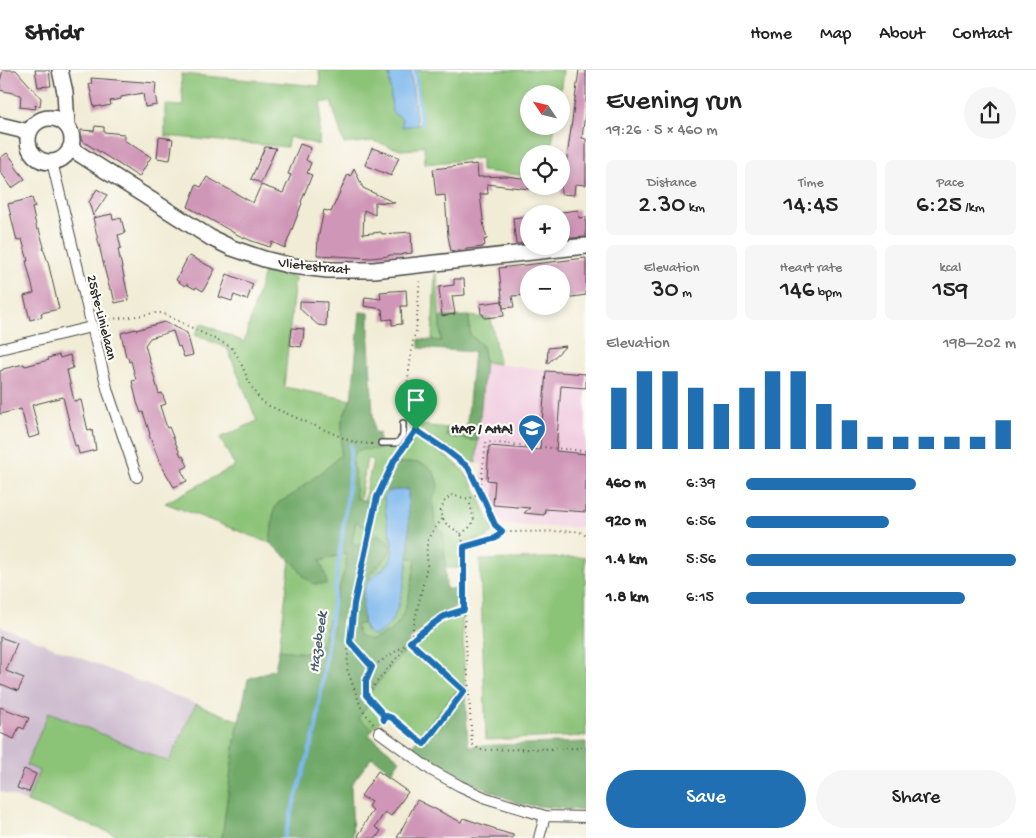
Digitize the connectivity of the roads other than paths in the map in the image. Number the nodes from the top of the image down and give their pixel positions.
1 (61, 76) edge
2 (51, 118) junction
3 (0, 124) edge
4 (67, 126) junction
5 (29, 132) junction
6 (70, 148) junction
7 (52, 162) junction
8 (586, 246) edge
9 (91, 327) junction
10 (0, 349) edge
11 (403, 423) road end
12 (381, 443) road end
13 (137, 477) dead end
14 (379, 730) road end
15 (545, 816) junction
16 (586, 817) edge
17 (539, 838) edge

1 - 2 street
1 - 4 street
2 - 4 street
2 - 5 street
3 - 5 street
4 - 6 street
5 - 7 street
6 - 7 street
6 - 8 street, Vlietestraat
7 - 9 street, 25ste-Linielaan
9 - 10 street
9 - 13 street, 25ste-Linielaan
11 - 12 lane
14 - 15 street
15 - 16 street
15 - 17 street

